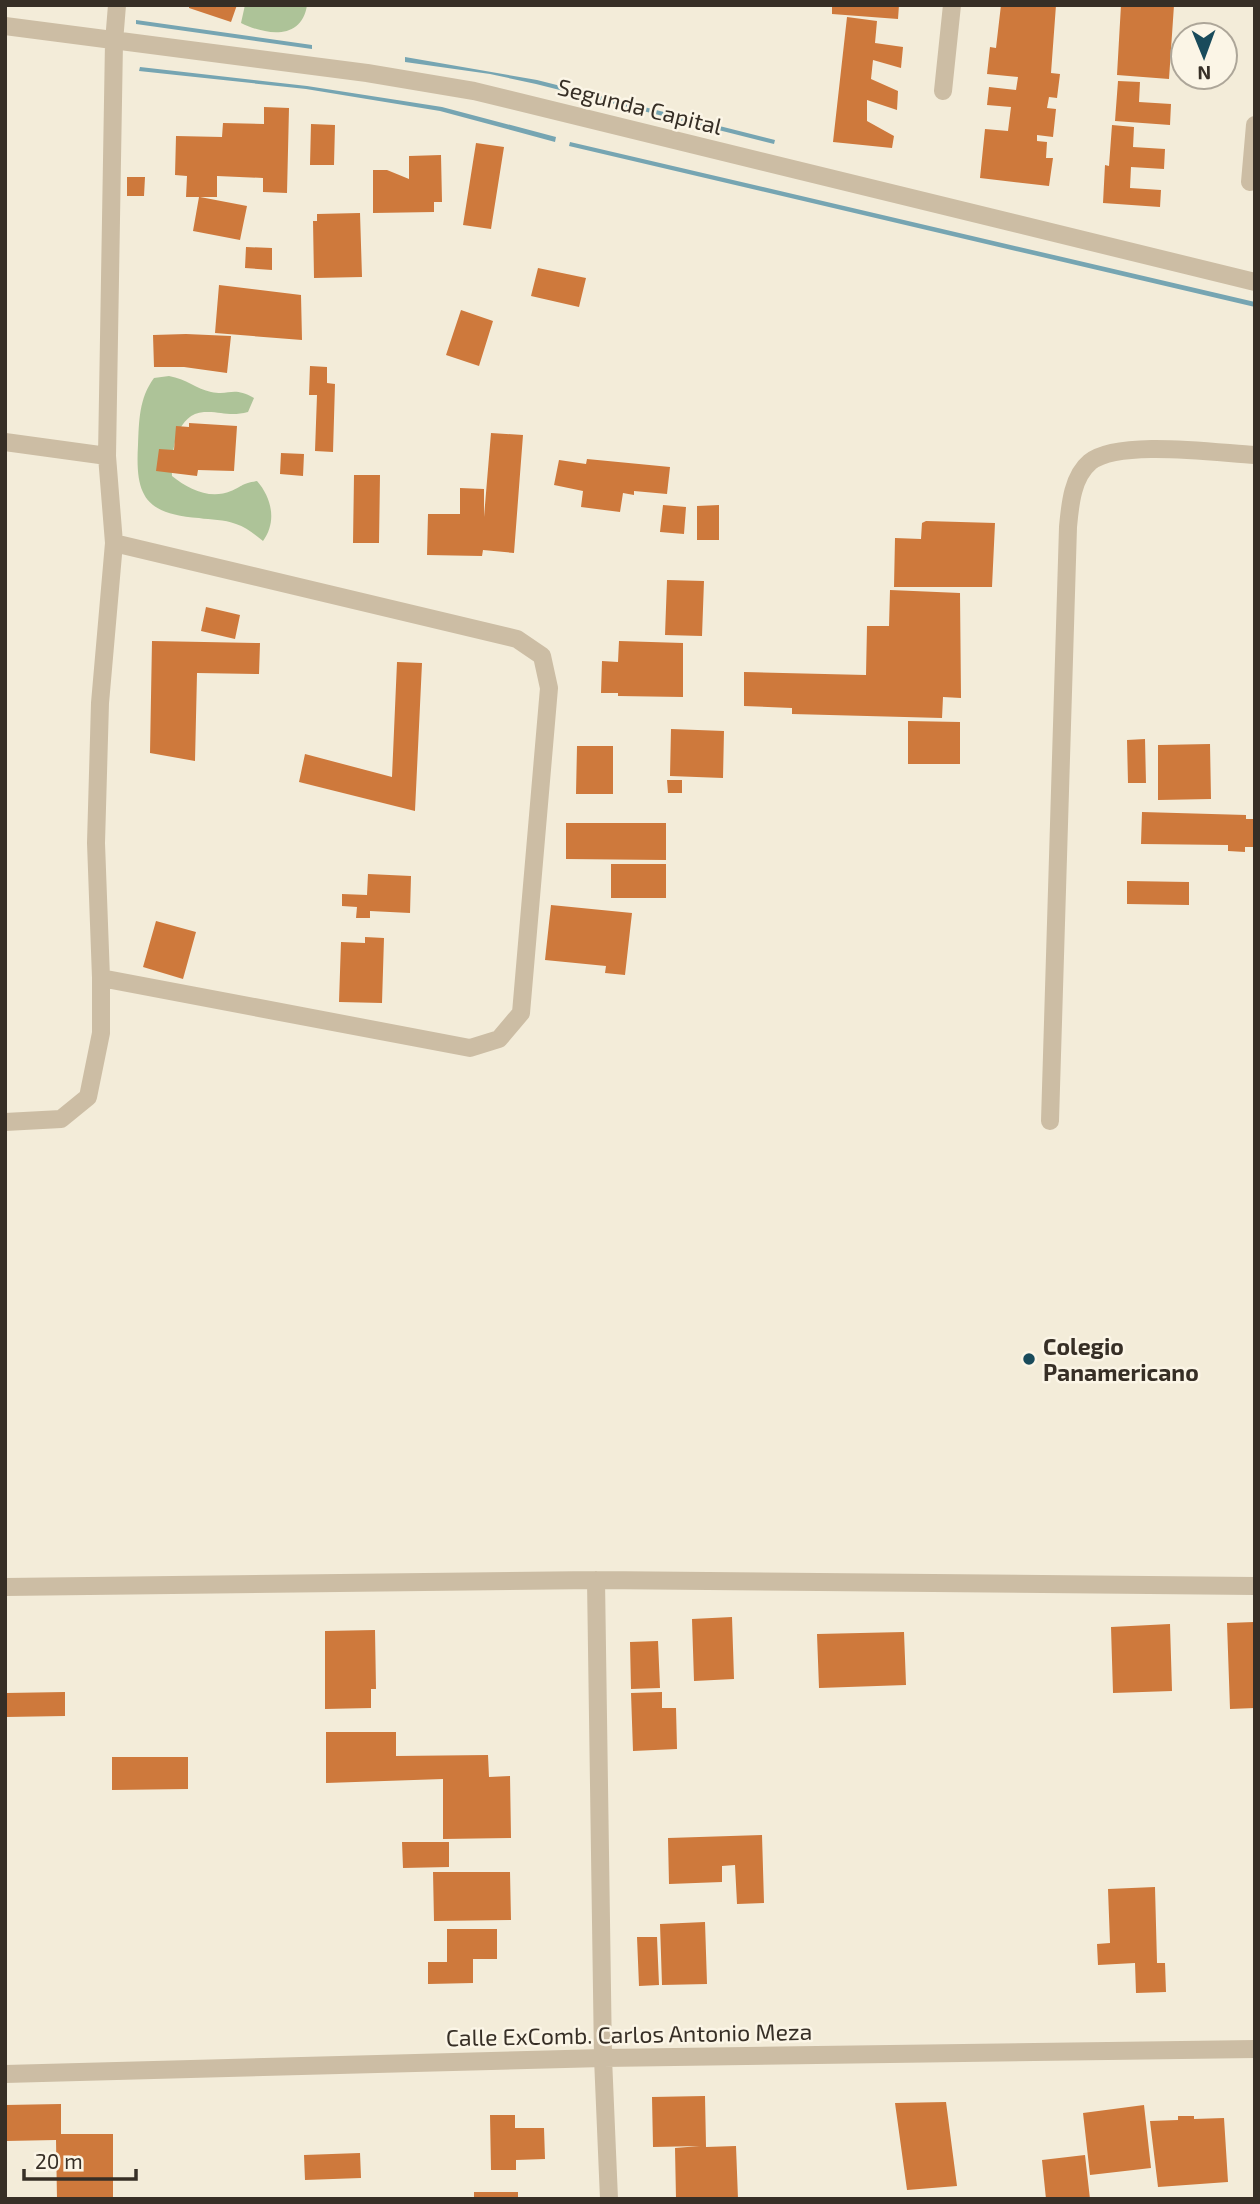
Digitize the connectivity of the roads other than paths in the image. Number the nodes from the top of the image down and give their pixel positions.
1 (117, 5) edge
2 (952, 5) edge
3 (5, 26) edge
4 (114, 41) junction
5 (943, 90) dead end
6 (1255, 125) edge
7 (1250, 183) dead end
8 (1255, 282) edge
9 (5, 442) edge
10 (1255, 455) edge
11 (107, 456) junction
12 (114, 543) junction
13 (102, 978) junction
14 (1050, 1121) dead end
15 (5, 1122) edge
16 (596, 1580) junction
17 (1255, 1586) edge
18 (5, 1587) edge
19 (1255, 2049) edge
20 (603, 2058) junction
21 (5, 2074) edge
22 (609, 2199) edge

1 - 4 street
2 - 5 street
3 - 4 street, Segunda Capital
4 - 8 street, Segunda Capital
4 - 11 street
6 - 7 street
9 - 11 street
10 - 14 street
11 - 12 street
12 - 13 street
12 - 13 street
13 - 15 street
16 - 17 street
16 - 18 street
16 - 20 street
19 - 20 street, Calle ExComb. Carlos Antonio Meza
20 - 21 street, Calle ExComb. Carlos Antonio Meza
20 - 22 street

